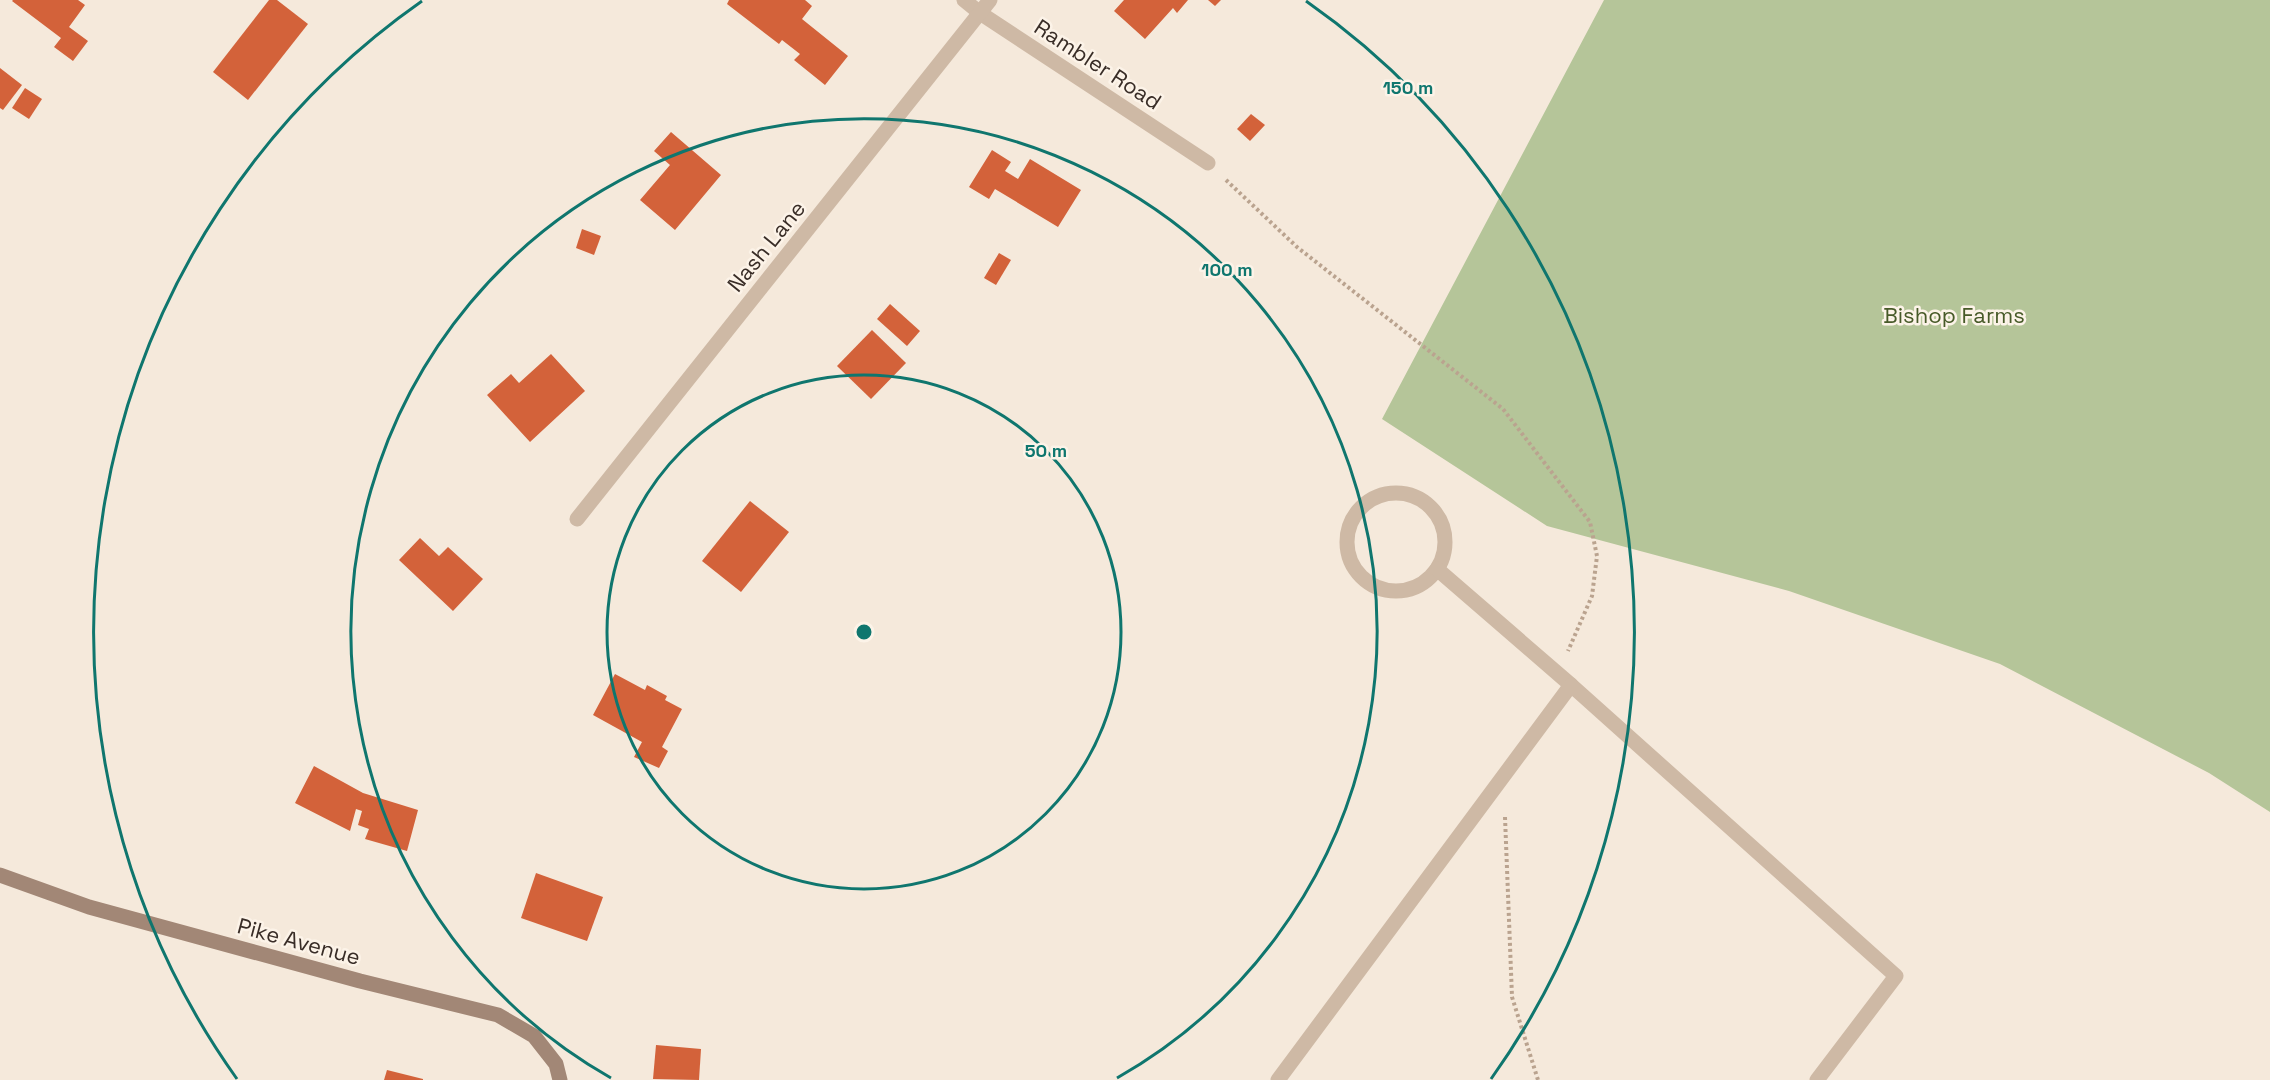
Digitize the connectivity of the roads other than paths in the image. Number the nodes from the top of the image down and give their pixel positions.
1 (964, 0) edge
2 (990, 0) edge
3 (980, 13) junction
4 (1208, 163) dead end
5 (577, 519) dead end
6 (1437, 569) junction
7 (1571, 685) junction
8 (0, 875) edge
9 (560, 1080) edge
10 (1278, 1080) edge
11 (1817, 1080) edge

1 - 3 street, Rambler Road
2 - 3 street, Nash Lane
3 - 4 street, Rambler Road
3 - 5 street, Nash Lane
6 - 6 street
6 - 7 street
7 - 10 street
7 - 11 street
8 - 9 street, Pike Avenue

